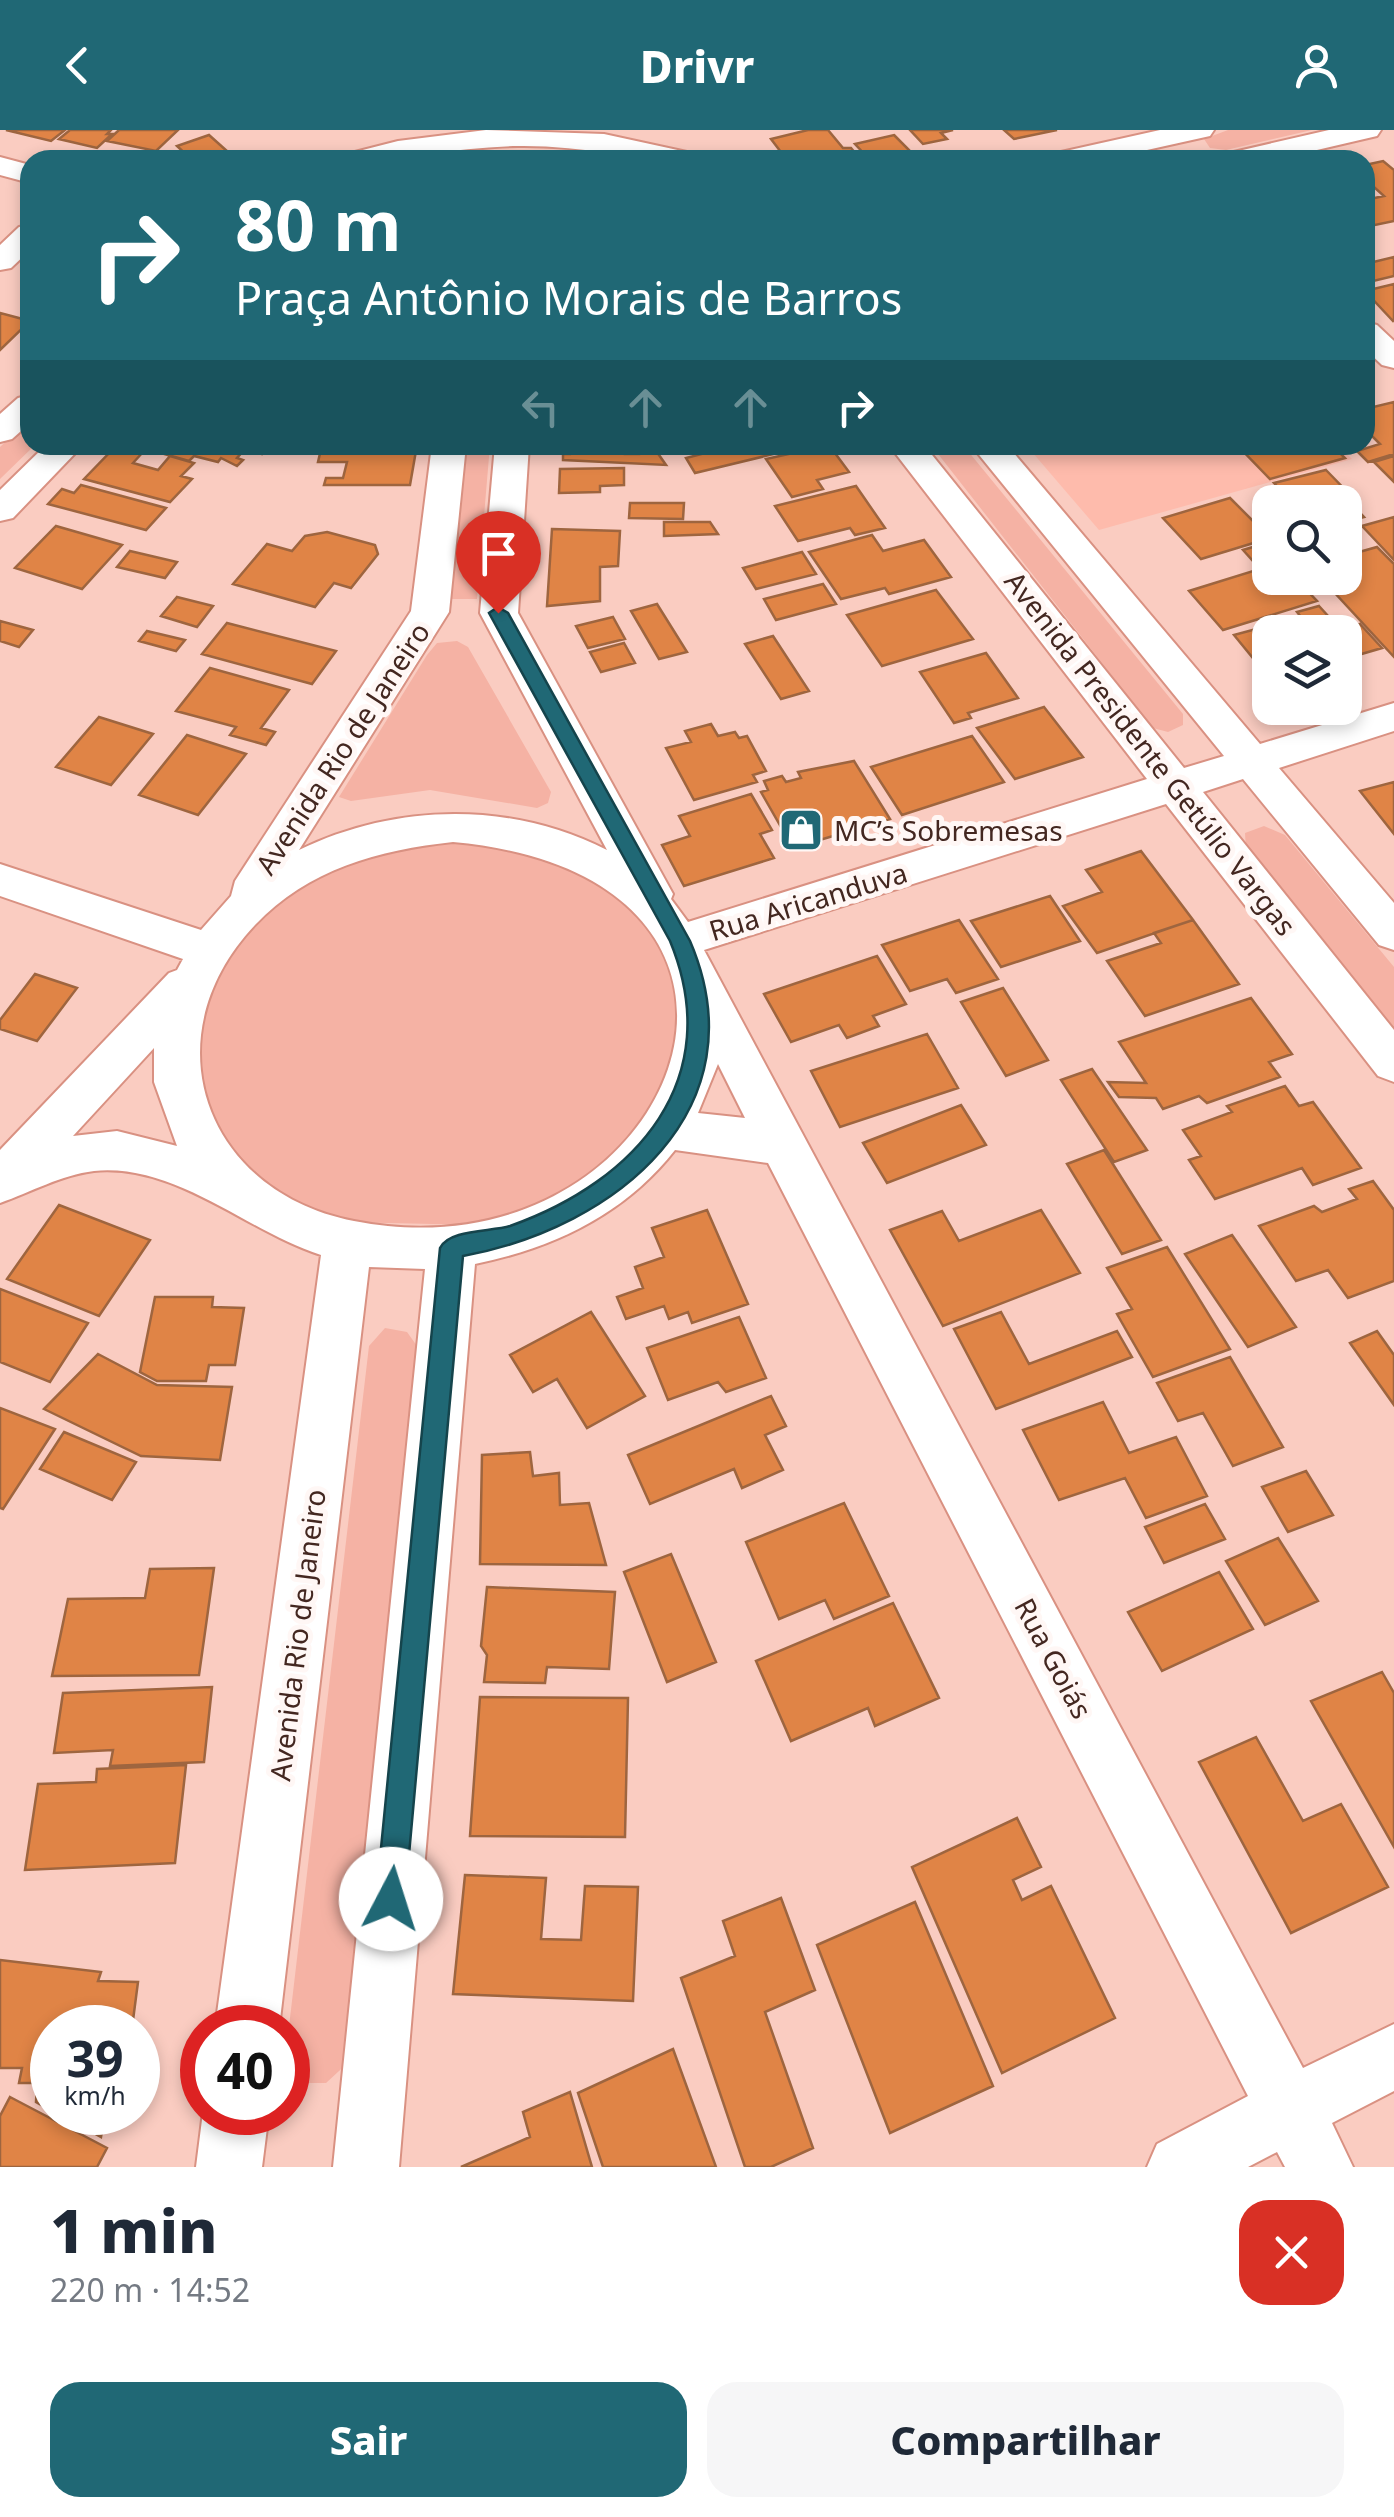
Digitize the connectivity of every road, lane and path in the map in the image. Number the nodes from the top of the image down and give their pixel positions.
1 (1200, 130) edge
2 (1367, 130) edge
3 (1149, 135) edge
4 (488, 142) edge
5 (536, 142) edge
6 (397, 150) edge
7 (642, 150) edge
8 (1097, 150) edge
9 (1279, 150) edge
10 (20, 228) edge
11 (0, 260) edge
12 (1375, 341) edge
13 (1394, 358) edge
14 (20, 414) edge
15 (0, 432) edge
16 (56, 455) edge
17 (448, 455) edge
18 (511, 455) edge
19 (914, 455) edge
20 (996, 455) edge
21 (0, 510) edge
22 (430, 612) junction
23 (498, 613) junction
24 (1394, 717) edge
25 (1251, 762) junction
26 (1178, 785) junction
27 (0, 880) edge
28 (1394, 933) edge
29 (679, 944) junction
30 (209, 951) junction
31 (1394, 1063) edge
32 (664, 1130) junction
33 (788, 1148) junction
34 (0, 1182) edge
35 (270, 1212) junction
36 (347, 1242) junction
37 (452, 1248) junction
38 (250, 2005) edge
39 (1394, 2056) edge
40 (1290, 2111) junction
41 (366, 2167) edge
42 (1180, 2167) edge
43 (1320, 2167) edge

1 - 3 street
2 - 9 street
3 - 8 street
4 - 5 street
4 - 6 street
5 - 7 street
10 - 11 street
12 - 13 street
14 - 15 street
16 - 21 street
17 - 22 street, Avenida Rio de Janeiro
18 - 23 street
19 - 26 street, Avenida Presidente Getúlio Vargas
20 - 25 street
22 - 23 street
22 - 30 street, Avenida Rio de Janeiro
23 - 29 street
24 - 25 street, Rua Aricanduva
25 - 26 street, Rua Aricanduva
25 - 28 street
26 - 29 street, Rua Aricanduva
26 - 31 street, Avenida Presidente Getúlio Vargas
27 - 30 street
29 - 30 street
29 - 32 street
29 - 33 street, Rua Goiás
30 - 34 street
30 - 35 street
32 - 33 street
32 - 37 street
33 - 40 street, Rua Goiás
34 - 35 street
35 - 36 street
36 - 37 street
36 - 38 street, Avenida Rio de Janeiro
37 - 41 street
39 - 40 street
40 - 42 street
40 - 43 street, Rua Goiás

